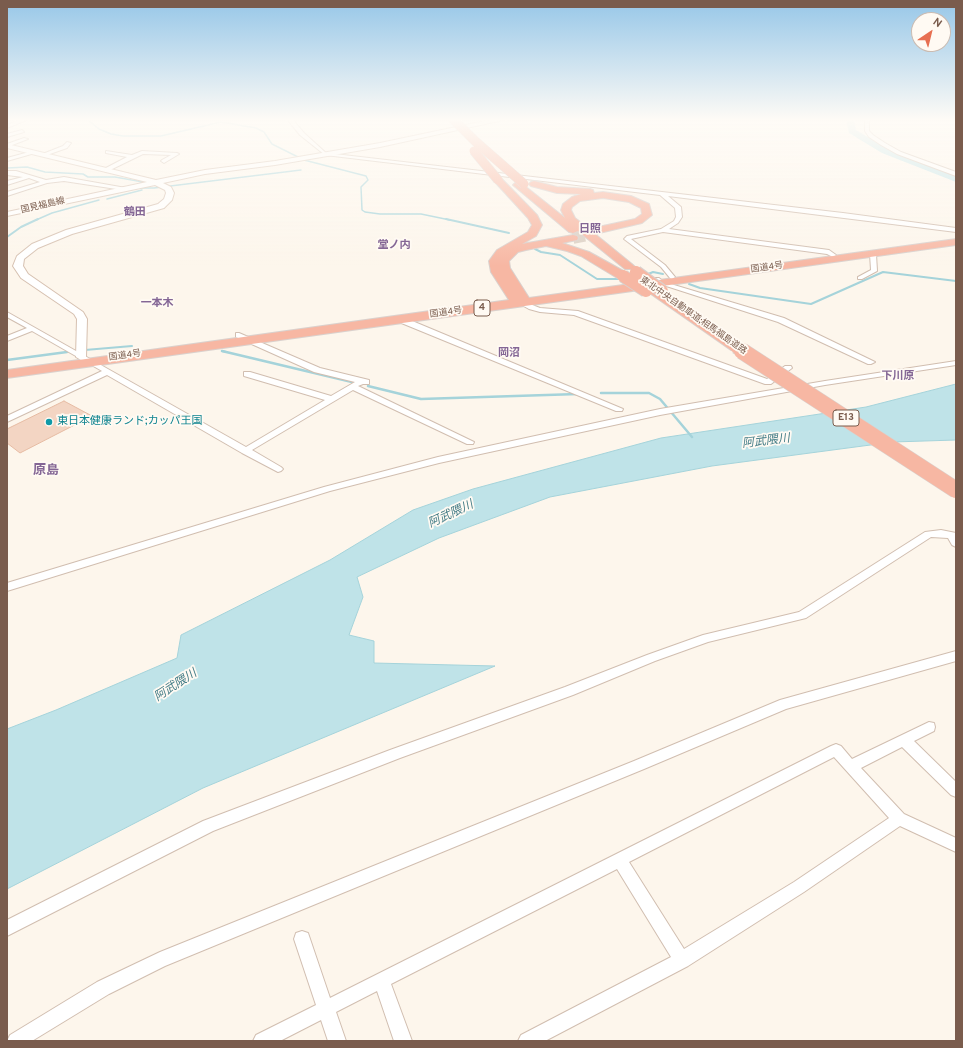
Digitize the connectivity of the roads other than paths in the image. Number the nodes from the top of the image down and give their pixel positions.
1 (97, 168) edge
2 (110, 168) edge
3 (233, 168) edge
4 (443, 168) edge
5 (487, 168) edge
6 (505, 168) edge
7 (509, 168) edge
8 (939, 168) edge
9 (106, 170) junction
10 (7, 173) edge
11 (956, 174) edge
12 (28, 177) junction
13 (46, 182) junction
14 (155, 182) junction
15 (7, 183) edge
16 (525, 184) junction
17 (123, 188) junction
18 (7, 194) edge
19 (662, 194) junction
20 (7, 214) edge
21 (664, 230) junction
22 (956, 230) edge
23 (956, 239) edge
24 (956, 242) edge
25 (525, 247) junction
26 (510, 248) junction
27 (873, 254) junction
28 (834, 255) junction
29 (629, 272) junction
30 (860, 278) dead end
31 (660, 285) junction
32 (520, 299) junction
33 (7, 314) edge
34 (402, 320) junction
35 (31, 329) junction
36 (244, 337) junction
37 (7, 339) edge
38 (734, 343) junction
39 (85, 359) junction
40 (871, 362) dead end
41 (956, 363) edge
42 (7, 368) edge
43 (788, 368) dead end
44 (107, 372) junction
45 (7, 374) edge
46 (246, 374) dead end
47 (360, 384) junction
48 (332, 399) junction
49 (619, 409) dead end
50 (7, 419) edge
51 (470, 442) dead end
52 (245, 451) junction
53 (278, 469) dead end
54 (956, 483) edge
55 (956, 490) edge
56 (956, 543) edge
57 (7, 587) edge
58 (956, 656) edge
59 (929, 727) dead end
60 (904, 740) junction
61 (851, 766) junction
62 (956, 791) edge
63 (899, 819) junction
64 (956, 845) edge
65 (619, 859) junction
66 (7, 928) edge
67 (302, 939) dead end
68 (682, 960) junction
69 (381, 980) junction
70 (326, 1008) junction
71 (16, 1041) edge
72 (262, 1041) edge
73 (337, 1041) edge
74 (404, 1041) edge
75 (527, 1041) edge

1 - 9 street
2 - 9 street
3 - 14 street, 国見福島線
4 - 19 street
5 - 26 highway, bridge
6 - 16 highway, 東北中央自動車道;相馬福島道路
7 - 16 highway, bridge
8 - 11 street
9 - 14 street
10 - 12 street
12 - 13 street
12 - 15 street
13 - 17 street
13 - 18 street
14 - 17 street, 国見福島線
14 - 39 street
16 - 29 highway, 東北中央自動車道;相馬福島道路
16 - 29 highway
17 - 20 street, 国見福島線
19 - 21 street
19 - 22 street
21 - 28 street
21 - 31 street
23 - 28 highway, 国道4号 / 4
24 - 27 highway, 国道4号 / 4
25 - 26 highway
25 - 29 highway
25 - 32 highway
26 - 32 highway
27 - 30 street
27 - 31 highway, 国道4号 / 4
28 - 31 highway, 国道4号 / 4
29 - 31 highway, bridge
31 - 32 highway, 国道4号 / 4
31 - 38 highway, 東北中央自動車道;相馬福島道路 / E13
31 - 38 highway
31 - 40 street
32 - 34 highway, 国道4号 / 4
32 - 36 highway, 国道4号 / 4
32 - 43 street
33 - 35 street
34 - 36 highway, 国道4号 / 4
34 - 49 street
35 - 37 street
35 - 39 street
36 - 39 highway, 国道4号 / 4
36 - 47 street
38 - 54 highway, 東北中央自動車道;相馬福島道路 / E13
38 - 55 highway, 東北中央自動車道;相馬福島道路 / E13, bridge
39 - 42 highway, 国道4号 / 4
39 - 44 street
39 - 45 highway, 国道4号 / 4
41 - 57 street
44 - 50 street
44 - 52 street
46 - 48 street
47 - 48 street
47 - 51 street
48 - 52 street
52 - 53 street
56 - 66 street
58 - 71 street
59 - 60 street
60 - 61 street
60 - 62 street
61 - 63 street
61 - 65 street
63 - 64 street
63 - 68 street
65 - 68 street
65 - 69 street
67 - 70 street
68 - 75 street
69 - 70 street
69 - 74 street
70 - 72 street
70 - 73 street

